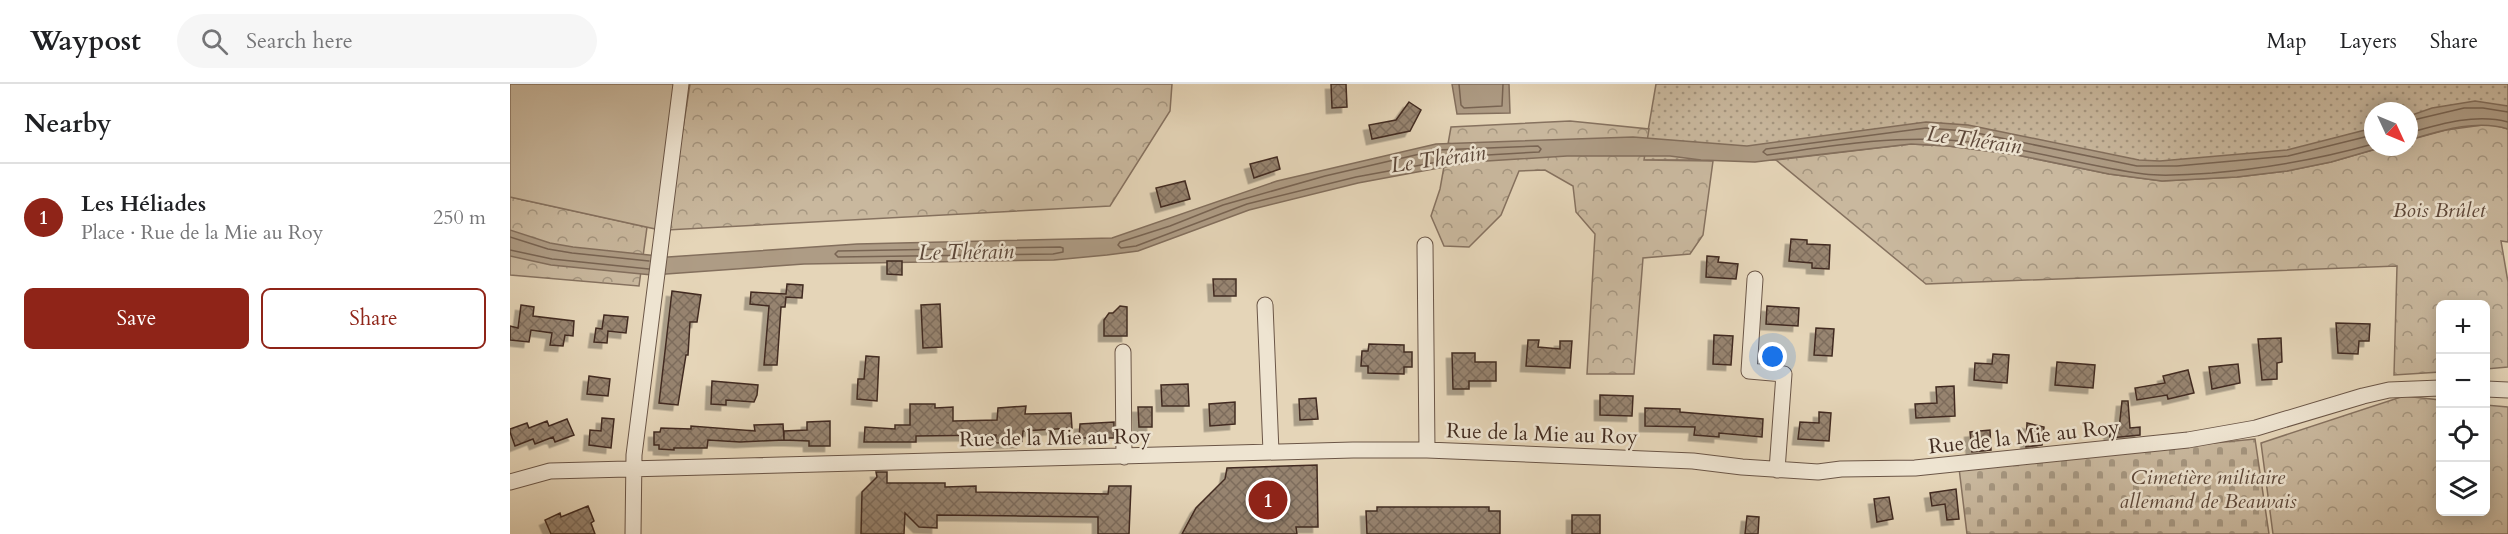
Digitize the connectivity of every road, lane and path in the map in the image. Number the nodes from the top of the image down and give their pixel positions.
1 (681, 84) edge
2 (1425, 245) dead end
3 (1755, 279) dead end
4 (1264, 305) dead end
5 (1123, 352) dead end
6 (2436, 388) edge
7 (2490, 389) edge
8 (2508, 390) edge
9 (1427, 450) junction
10 (1271, 452) junction
11 (1124, 457) junction
12 (633, 469) junction
13 (1777, 470) junction
14 (510, 482) edge
15 (633, 534) edge

1 - 12 street
2 - 9 street
3 - 13 street
4 - 10 street
5 - 11 street
6 - 13 street, Rue de la Mie au Roy
7 - 8 street
9 - 10 street, Rue de la Mie au Roy
9 - 13 street, Rue de la Mie au Roy
10 - 11 street, Rue de la Mie au Roy
11 - 12 street, Rue de la Mie au Roy
12 - 14 street, Rue de la Mie au Roy
12 - 15 street

